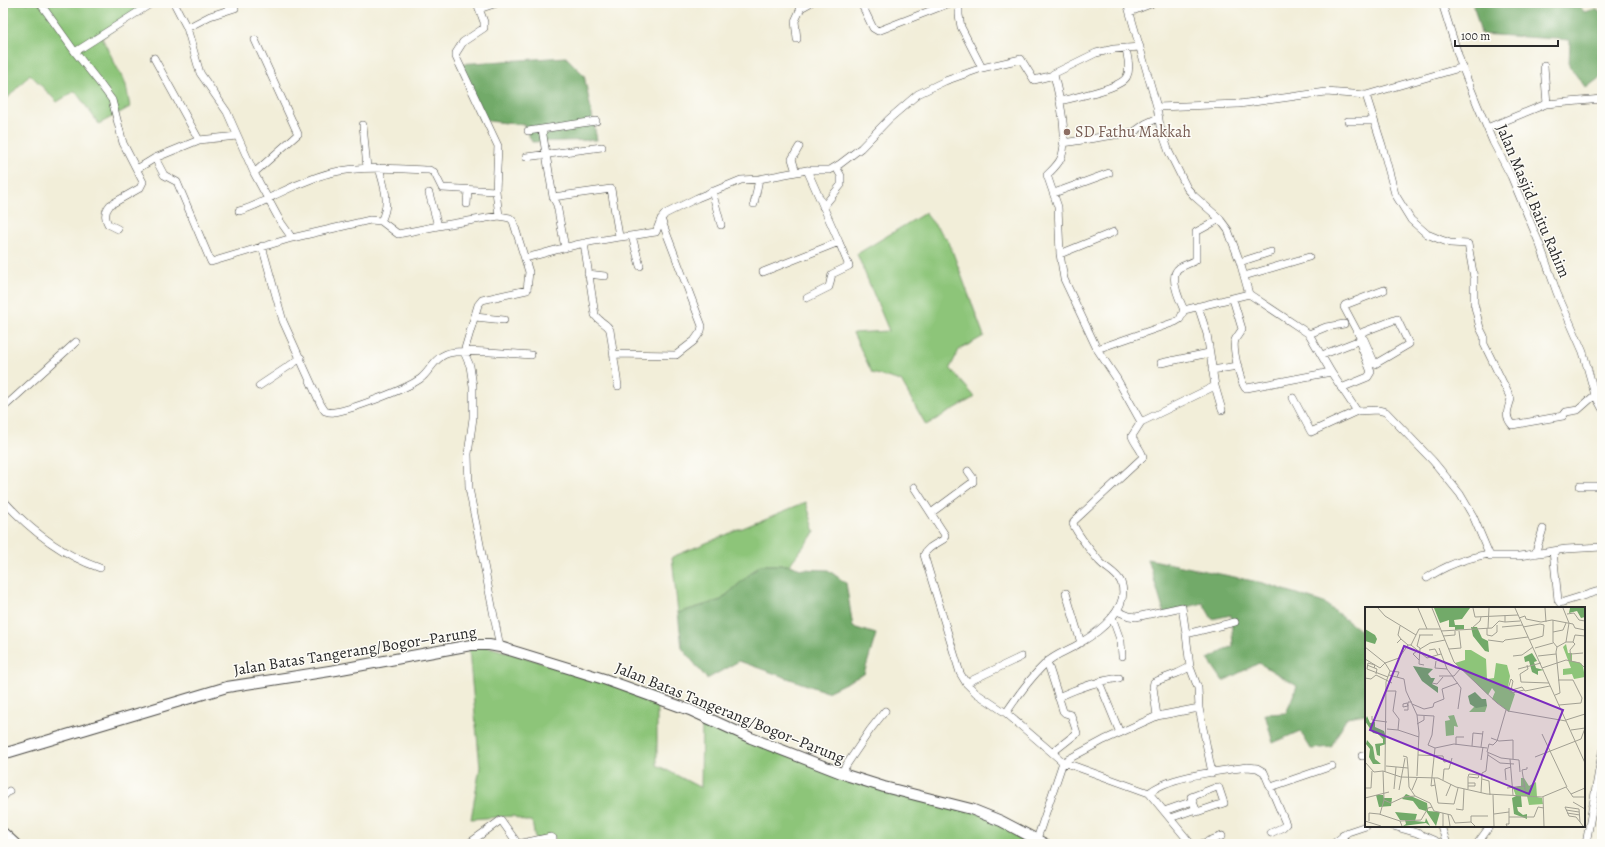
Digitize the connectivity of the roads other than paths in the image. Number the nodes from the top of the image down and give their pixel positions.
1 (40, 3) edge
2 (152, 3) edge
3 (174, 3) edge
4 (497, 3) edge
5 (810, 3) edge
6 (861, 3) edge
7 (950, 3) edge
8 (959, 3) edge
9 (1127, 3) edge
10 (1153, 3) edge
11 (1442, 3) edge
12 (478, 6) edge
13 (800, 6) edge
14 (235, 8) dead end
15 (1130, 12) junction
16 (187, 28) junction
17 (255, 40) dead end
18 (797, 40) dead end
19 (1140, 47) junction
20 (1126, 48) junction
21 (75, 52) junction
22 (154, 58) dead end
23 (1544, 66) dead end
24 (1463, 67) junction
25 (982, 68) junction
26 (1053, 74) junction
27 (1366, 95) junction
28 (1602, 99) edge
29 (1060, 101) junction
30 (1547, 104) junction
31 (1157, 107) junction
32 (1158, 118) junction
33 (1348, 120) dead end
34 (596, 121) dead end
35 (1374, 121) junction
36 (363, 125) dead end
37 (1487, 128) junction
38 (542, 129) junction
39 (528, 130) dead end
40 (237, 136) junction
41 (199, 140) junction
42 (1063, 143) junction
43 (602, 147) dead end
44 (799, 147) dead end
45 (546, 155) junction
46 (526, 157) dead end
47 (155, 158) junction
48 (836, 167) junction
49 (367, 168) junction
50 (379, 168) junction
51 (137, 169) junction
52 (806, 170) junction
53 (796, 172) junction
54 (254, 173) junction
55 (1109, 173) dead end
56 (759, 179) junction
57 (468, 190) junction
58 (496, 191) junction
59 (712, 192) junction
60 (429, 193) dead end
61 (1054, 193) junction
62 (553, 197) junction
63 (268, 199) junction
64 (467, 204) dead end
65 (754, 204) dead end
66 (823, 207) junction
67 (239, 210) dead end
68 (499, 216) junction
69 (661, 219) junction
70 (1220, 220) junction
71 (381, 221) junction
72 (721, 225) dead end
73 (438, 226) junction
74 (118, 230) dead end
75 (1114, 232) dead end
76 (619, 236) junction
77 (632, 236) junction
78 (292, 238) junction
79 (839, 242) junction
80 (584, 243) junction
81 (262, 246) junction
82 (565, 248) junction
83 (1271, 252) dead end
84 (1060, 254) junction
85 (1309, 257) dead end
86 (525, 258) junction
87 (1240, 262) junction
88 (640, 266) dead end
89 (763, 272) dead end
90 (588, 274) junction
91 (605, 276) dead end
92 (1244, 276) junction
93 (1384, 290) dead end
94 (1248, 294) junction
95 (807, 298) dead end
96 (1233, 299) junction
97 (1198, 306) junction
98 (1184, 310) junction
99 (475, 317) junction
100 (504, 320) dead end
101 (1344, 324) dead end
102 (1309, 334) junction
103 (1357, 339) junction
104 (76, 342) dead end
105 (1097, 349) junction
106 (464, 352) junction
107 (1209, 353) junction
108 (614, 354) junction
109 (531, 355) dead end
110 (1322, 355) junction
111 (301, 358) junction
112 (1161, 363) dead end
113 (1238, 366) junction
114 (1212, 370) junction
115 (1331, 372) junction
116 (259, 386) dead end
117 (618, 386) dead end
118 (1215, 386) junction
119 (1341, 388) junction
120 (1595, 395) junction
121 (1293, 398) dead end
122 (3, 408) edge
123 (1602, 408) edge
124 (1222, 410) dead end
125 (1357, 411) junction
126 (1141, 422) junction
127 (968, 472) dead end
128 (1580, 486) dead end
129 (1602, 486) edge
130 (914, 487) dead end
131 (3, 500) edge
132 (931, 514) junction
133 (1542, 529) dead end
134 (1602, 547) edge
135 (1553, 551) junction
136 (1489, 554) junction
137 (1535, 554) junction
138 (100, 568) dead end
139 (1427, 578) dead end
140 (1602, 590) edge
141 (1066, 594) dead end
142 (1115, 614) junction
143 (1235, 622) dead end
144 (1186, 634) junction
145 (1081, 643) junction
146 (500, 647) junction
147 (1122, 656) dead end
148 (1021, 657) dead end
149 (1047, 661) junction
150 (1190, 667) junction
151 (1119, 678) dead end
152 (1099, 682) junction
153 (966, 683) junction
154 (1058, 697) junction
155 (1200, 708) junction
156 (886, 711) dead end
157 (1006, 713) junction
158 (1157, 716) junction
159 (1120, 733) junction
160 (1053, 752) junction
161 (1602, 753) edge
162 (3, 754) edge
163 (1063, 762) junction
164 (1332, 766) dead end
165 (841, 773) junction
166 (1212, 773) junction
167 (1271, 787) junction
168 (9, 791) dead end
169 (1149, 793) junction
170 (3, 798) edge
171 (1193, 801) junction
172 (1196, 808) junction
173 (1164, 811) junction
174 (1170, 818) junction
175 (1587, 822) edge
176 (1365, 826) edge
177 (1396, 827) edge
178 (1441, 827) edge
179 (1489, 827) edge
180 (3, 833) edge
181 (1271, 833) dead end
182 (1343, 835) junction
183 (1222, 836) dead end
184 (1041, 841) edge
185 (521, 843) edge
186 (15, 844) edge
187 (468, 844) edge
188 (553, 844) edge
189 (1191, 844) edge
190 (1201, 844) edge
191 (1333, 844) edge
192 (1346, 844) edge
193 (1442, 844) edge
194 (1447, 844) edge
195 (1477, 844) edge
196 (1586, 844) edge

1 - 21 street
2 - 21 street
3 - 16 street
4 - 12 street
5 - 13 street
6 - 7 street
8 - 25 street
9 - 15 street
10 - 15 street
11 - 24 street, Jalan Masjid Baitu Rahim
12 - 58 street
13 - 18 street
14 - 16 street
15 - 19 street
16 - 40 street
17 - 54 street
19 - 20 street
19 - 31 street
20 - 26 street
20 - 29 street
21 - 51 street
22 - 41 street
23 - 30 street
24 - 27 street
24 - 37 street, Jalan Masjid Baitu Rahim
25 - 26 street
25 - 48 street
26 - 29 street
27 - 31 street
27 - 35 street
28 - 30 street
29 - 42 street
30 - 37 street
31 - 32 street
32 - 42 street
32 - 70 street
33 - 35 street
34 - 38 street
35 - 120 street
36 - 49 street
37 - 120 street, Jalan Masjid Baitu Rahim
38 - 39 street
38 - 45 street
40 - 41 street
40 - 54 street
41 - 47 street
42 - 61 street
43 - 45 street
44 - 53 street
45 - 46 street
45 - 62 street
47 - 51 street
47 - 81 street
48 - 52 street
48 - 66 street
49 - 50 street
49 - 63 street
50 - 57 street
50 - 71 street
51 - 74 street
52 - 53 street
52 - 66 street
53 - 56 street
54 - 63 street
55 - 61 street
56 - 59 street
56 - 65 street
57 - 58 street
57 - 64 street
58 - 68 street
59 - 69 street
59 - 72 street
60 - 73 street
61 - 84 street
62 - 76 street
62 - 82 street
63 - 67 street
63 - 78 street
66 - 79 street
68 - 73 street
68 - 86 street
69 - 77 street
69 - 108 street
70 - 87 street
70 - 98 street
71 - 73 street
71 - 78 street
75 - 84 street
76 - 77 street
76 - 80 street
77 - 88 street
78 - 81 street
79 - 89 street
79 - 95 street
80 - 82 street
80 - 90 street
81 - 111 street
82 - 86 street
83 - 87 street
84 - 105 street
85 - 92 street
86 - 99 street
87 - 92 street
90 - 91 street
90 - 108 street
92 - 94 street
93 - 103 street
94 - 96 street
94 - 102 street
96 - 97 street
96 - 113 street
97 - 98 street
97 - 107 street
98 - 105 street
99 - 100 street
99 - 106 street
101 - 102 street
102 - 110 street
103 - 103 street
103 - 110 street
103 - 119 street
104 - 122 street
105 - 126 street
106 - 109 street
106 - 111 street
106 - 146 street
107 - 112 street
107 - 114 street
108 - 117 street
110 - 115 street
111 - 116 street
113 - 114 street
113 - 115 street
114 - 118 street
115 - 119 street
118 - 124 street
118 - 126 street
119 - 125 street
120 - 123 street, Jalan Masjid Baitu Rahim
121 - 125 street
125 - 136 street
126 - 142 street
127 - 132 street
128 - 129 street
130 - 132 street
131 - 138 street
132 - 153 street
133 - 137 street
134 - 135 street
135 - 137 street
135 - 140 street
136 - 137 street
136 - 139 street
141 - 145 street
142 - 144 street
142 - 145 street
142 - 147 street
143 - 144 street
144 - 150 street
145 - 149 street
146 - 162 main road, Jalan Batas Tangerang/Bogor–Parung
146 - 165 main road, Jalan Batas Tangerang/Bogor–Parung
148 - 153 street
149 - 154 street
149 - 157 street
150 - 155 street
150 - 158 street
151 - 152 street
152 - 154 street
152 - 159 street
153 - 157 street
154 - 160 street
155 - 158 street
155 - 166 street
156 - 165 street
157 - 160 street
158 - 159 street
159 - 163 street
160 - 163 street
161 - 175 street
163 - 169 street
163 - 184 street
164 - 167 street
165 - 184 main road, Jalan Batas Tangerang/Bogor–Parung
166 - 167 street
166 - 169 street
167 - 181 street
168 - 170 street
169 - 173 street
171 - 172 street
171 - 172 street
171 - 173 street
172 - 174 street
173 - 174 street
174 - 189 street
175 - 196 street
176 - 182 street
177 - 193 street
178 - 194 street
179 - 195 street
180 - 186 main road
182 - 191 street
182 - 192 street
183 - 190 street
185 - 187 street
185 - 188 street

